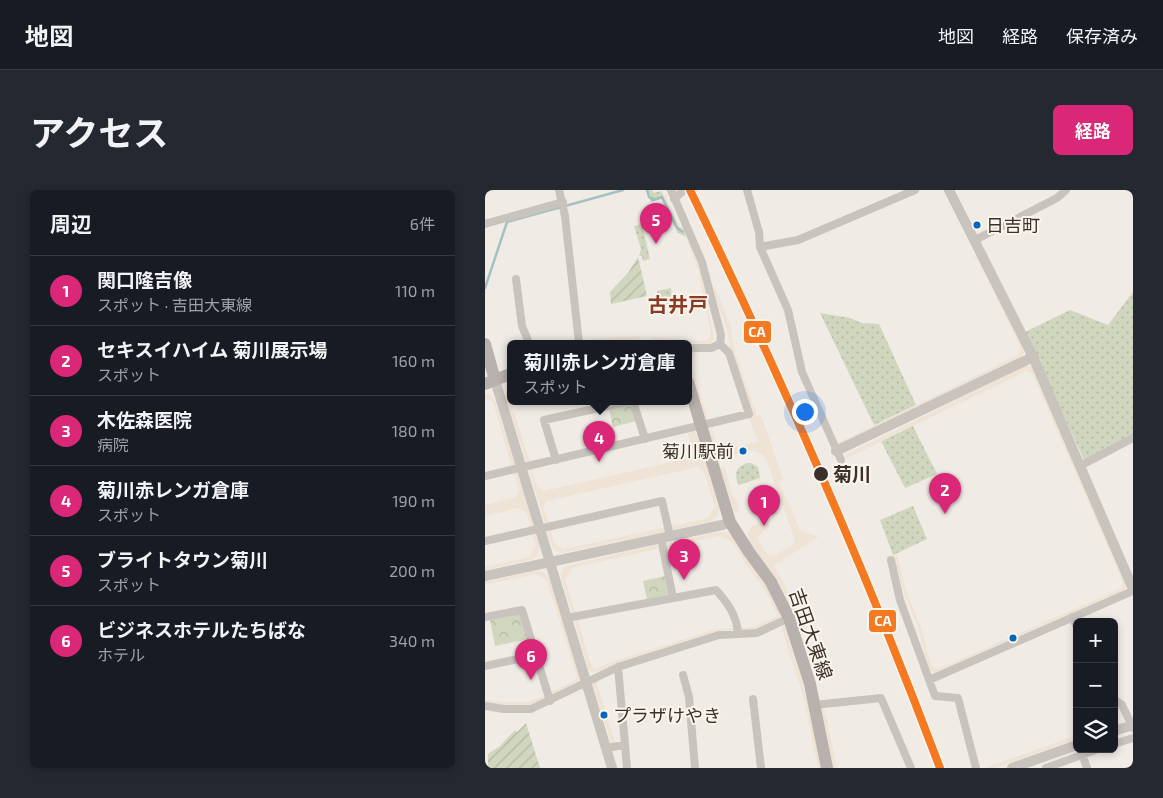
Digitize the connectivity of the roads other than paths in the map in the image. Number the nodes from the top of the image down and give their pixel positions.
1 (559, 190) edge
2 (671, 190) edge
3 (684, 190) edge
4 (747, 190) edge
5 (915, 190) edge
6 (949, 190) edge
7 (1067, 190) edge
8 (674, 199) junction
9 (563, 205) junction
10 (485, 224) edge
11 (975, 240) junction
12 (760, 247) junction
13 (516, 279) dead end
14 (528, 340) edge
15 (579, 340) edge
16 (485, 344) edge
17 (720, 344) junction
18 (692, 348) edge
19 (1033, 358) junction
20 (507, 375) edge
21 (490, 382) edge
22 (692, 396) edge
23 (613, 405) edge
24 (633, 405) edge
25 (701, 426) junction
26 (1133, 438) edge
27 (645, 439) junction
28 (839, 456) joint
29 (556, 460) junction
30 (1080, 466) junction
31 (521, 468) junction
32 (485, 476) edge
33 (730, 522) junction
34 (541, 529) junction
35 (665, 537) junction
36 (485, 542) edge
37 (891, 560) dead end
38 (550, 562) junction
39 (485, 576) edge
40 (1133, 590) edge
41 (673, 598) junction
42 (485, 617) edge
43 (567, 618) junction
44 (789, 618) junction
45 (1072, 618) joint
46 (738, 634) junction
47 (537, 655) junction
48 (485, 666) edge
49 (618, 667) junction
50 (683, 675) dead end
51 (929, 680) junction
52 (587, 681) junction
53 (753, 699) dead end
54 (550, 700) junction
55 (1118, 702) edge
56 (814, 705) junction
57 (485, 706) edge
58 (1133, 726) edge
59 (1118, 730) edge
60 (1133, 738) edge
61 (1118, 743) edge
62 (625, 745) junction
63 (1073, 746) edge
64 (606, 748) junction
65 (1085, 753) edge
66 (1082, 754) junction
67 (612, 768) edge
68 (627, 768) edge
69 (695, 768) edge
70 (761, 768) edge
71 (827, 768) edge
72 (911, 768) edge
73 (976, 768) edge
74 (1012, 768) edge
75 (1046, 768) edge
76 (1087, 768) edge

1 - 9 street
2 - 8 street
3 - 8 street
4 - 12 street
5 - 12 street
6 - 11 street
7 - 11 street
8 - 17 street
9 - 10 street
9 - 15 street
11 - 19 street
12 - 28 street
13 - 14 street
16 - 21 main road
17 - 18 street
17 - 25 street
19 - 28 street
19 - 30 street
20 - 21 main road
21 - 31 street
22 - 25 main road, 吉田大東線
23 - 29 street
24 - 27 street
25 - 27 street
25 - 33 main road, 吉田大東線
26 - 30 street
27 - 29 street
29 - 31 street
30 - 40 street
31 - 32 street
31 - 34 street
33 - 35 street
33 - 44 main road, 吉田大東線
34 - 35 street
34 - 36 street
34 - 38 street
35 - 38 street
35 - 41 street
37 - 51 street
38 - 39 street
38 - 43 street
40 - 45 street
41 - 43 street
41 - 46 street
42 - 47 street
43 - 52 street
44 - 46 street
44 - 56 main road, 吉田大東線
45 - 51 street
46 - 49 street
47 - 48 street
47 - 54 street
49 - 52 street
49 - 62 street
50 - 69 street
51 - 73 street
52 - 54 street
52 - 64 street
53 - 70 street
54 - 57 street
55 - 58 street
56 - 71 main road, 吉田大東線
56 - 72 street
58 - 59 street
60 - 61 street
62 - 64 street
62 - 68 street
63 - 74 street
64 - 67 street
65 - 66 street
66 - 75 street
66 - 76 street

